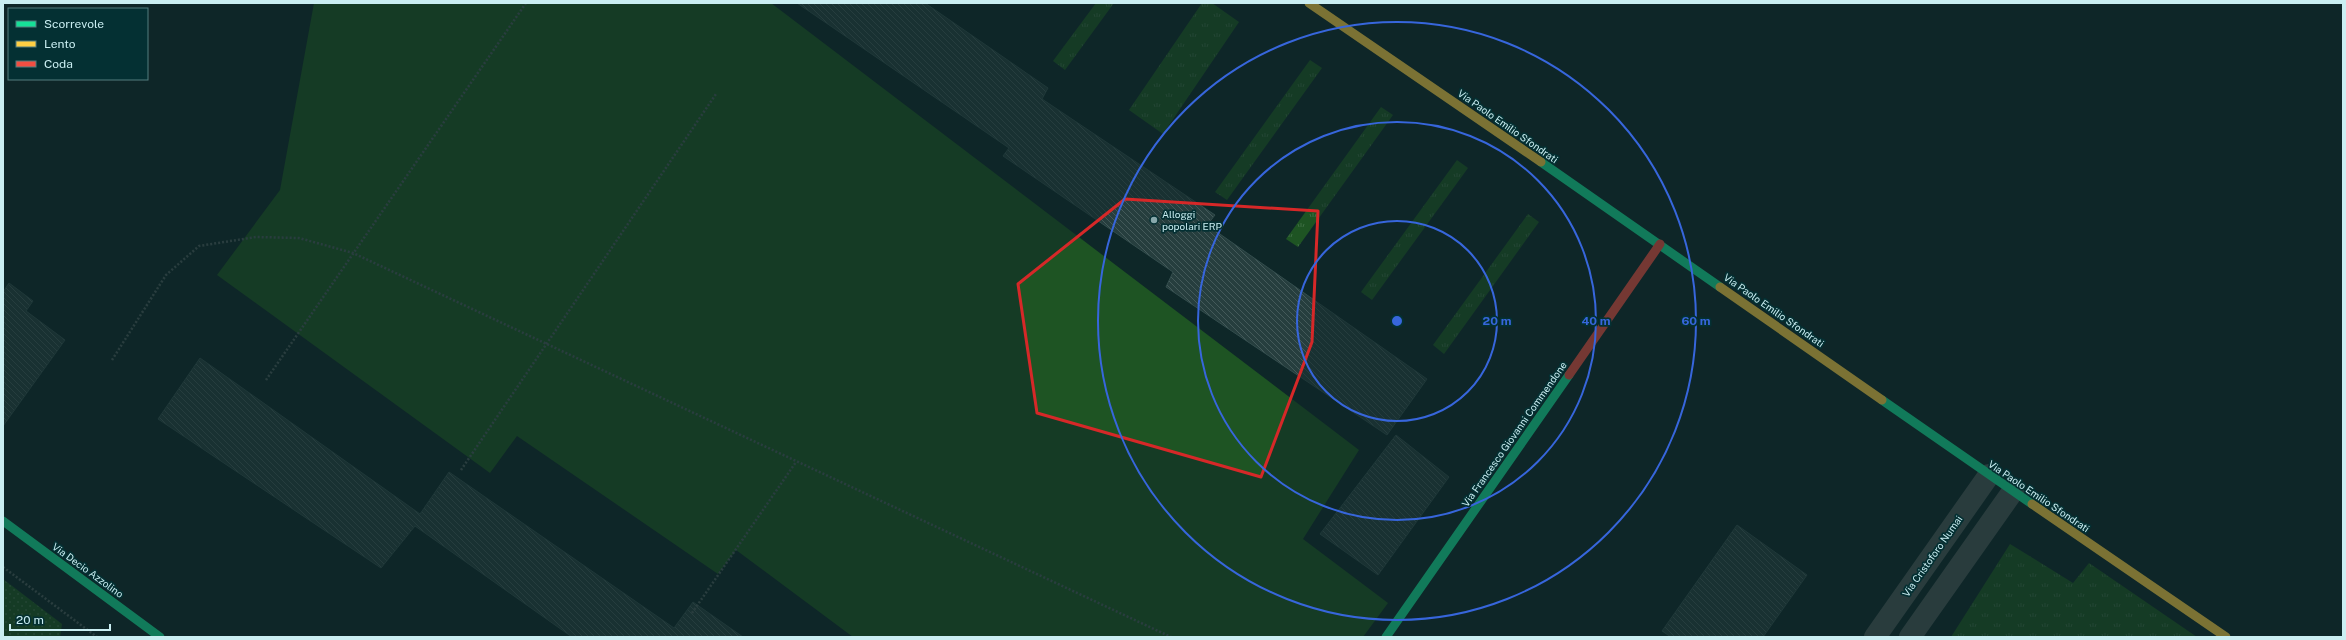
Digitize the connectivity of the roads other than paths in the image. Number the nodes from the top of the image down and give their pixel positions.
1 (1308, 3) edge
2 (1660, 244) junction
3 (1989, 475) junction
4 (2013, 491) junction
5 (3, 521) edge
6 (160, 637) edge
7 (1386, 637) edge
8 (1875, 637) edge
9 (1910, 637) edge
10 (2226, 637) edge

1 - 2 street, Via Paolo Emilio Sfondrati
2 - 3 street, Via Paolo Emilio Sfondrati
2 - 7 street, Via Francesco Giovanni Commendone
3 - 4 street, Via Paolo Emilio Sfondrati
3 - 8 street, Via Cristoforo Numai
4 - 9 street
4 - 10 street, Via Paolo Emilio Sfondrati
5 - 6 street, Via Decio Azzolino

